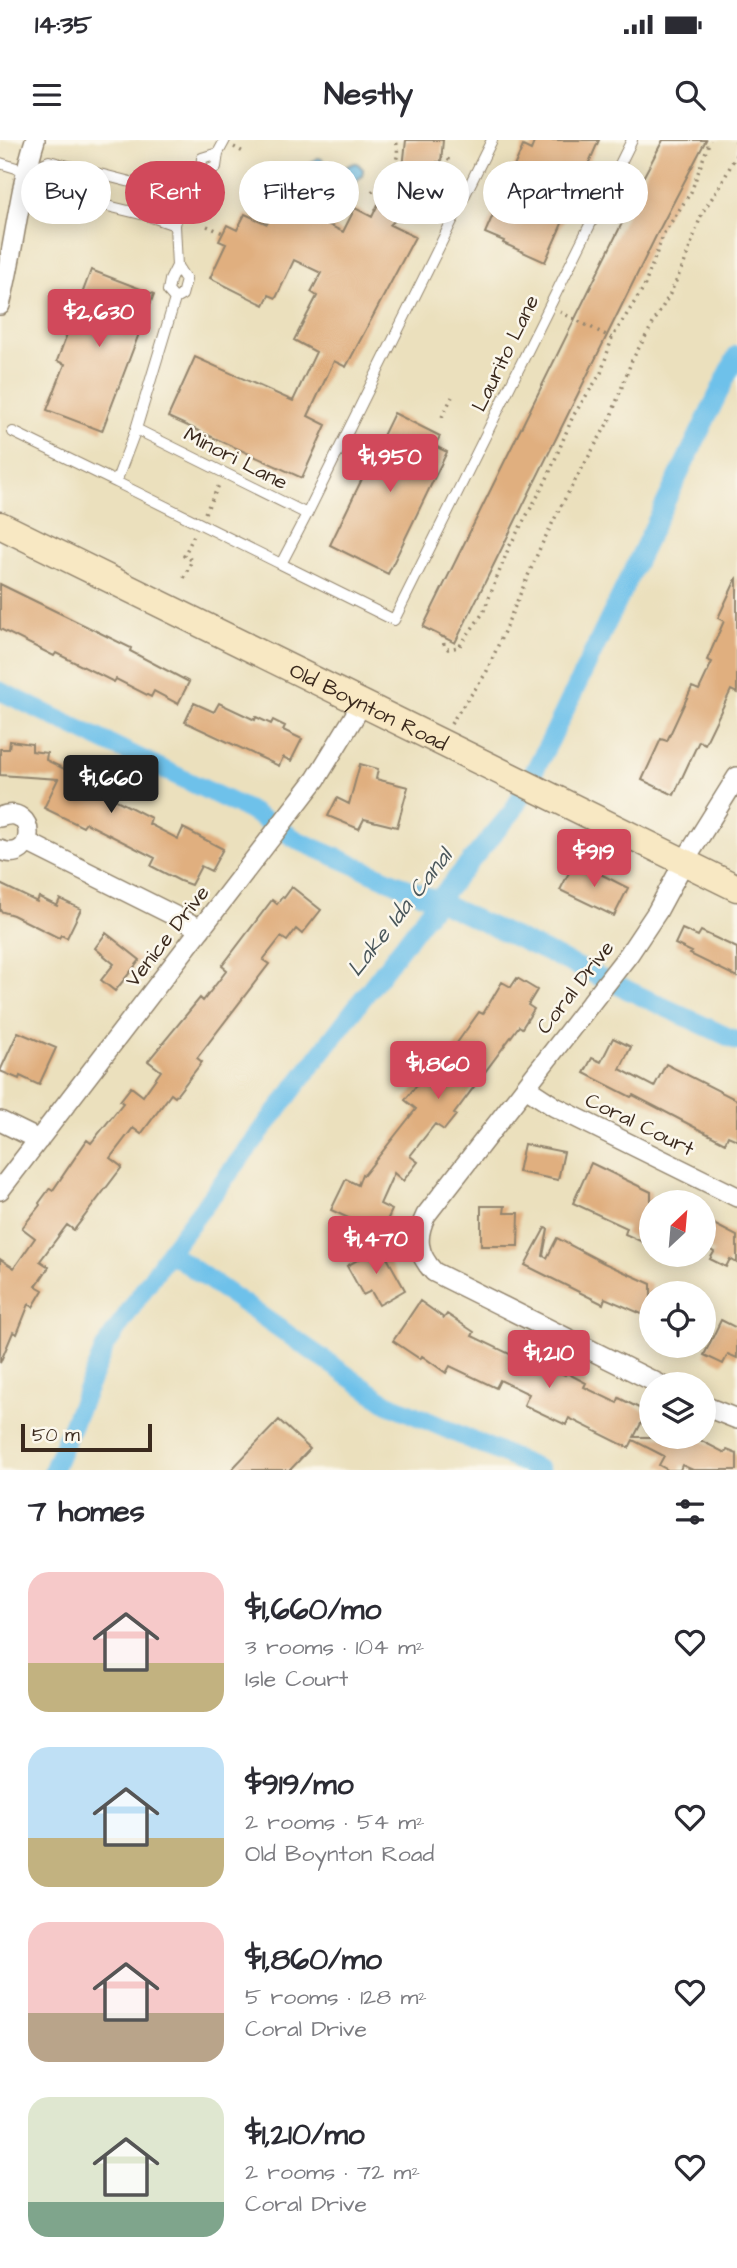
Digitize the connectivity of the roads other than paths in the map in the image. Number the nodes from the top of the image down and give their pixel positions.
1 (35, 140) edge
2 (492, 140) edge
3 (632, 140) edge
4 (229, 143) edge
5 (29, 161) edge
6 (217, 161) edge
7 (0, 163) edge
8 (21, 169) edge
9 (21, 202) edge
10 (111, 207) edge
11 (175, 225) joint
12 (0, 305) edge
13 (136, 429) junction
14 (13, 432) dead end
15 (116, 482) junction
16 (307, 514) junction
17 (0, 525) edge
18 (281, 564) junction
19 (362, 704) junction
20 (737, 777) edge
21 (0, 817) edge
22 (27, 842) junction
23 (0, 850) edge
24 (684, 862) junction
25 (737, 888) edge
26 (201, 929) junction
27 (526, 1088) junction
28 (0, 1121) edge
29 (39, 1140) junction
30 (0, 1190) edge
31 (737, 1197) edge
32 (639, 1374) edge
33 (716, 1411) edge
34 (737, 1419) edge

1 - 5 street
2 - 16 lane
3 - 18 lane, Laurito Lane
4 - 6 lane
7 - 8 lane
9 - 12 street
10 - 11 lane
11 - 13 lane
13 - 15 lane
13 - 16 lane, Minori Lane
14 - 15 lane
15 - 18 lane
16 - 18 lane
17 - 19 street, Old Boynton Road
19 - 24 street, Old Boynton Road
19 - 26 street, Venice Drive
20 - 24 street, Coral Drive
21 - 22 street
22 - 23 street
22 - 26 street
24 - 25 street, Old Boynton Road
24 - 27 street, Coral Drive
26 - 29 street, Venice Drive
27 - 31 street, Coral Court
27 - 32 street, Coral Drive
28 - 29 street
29 - 30 street, Venice Drive
33 - 34 street

